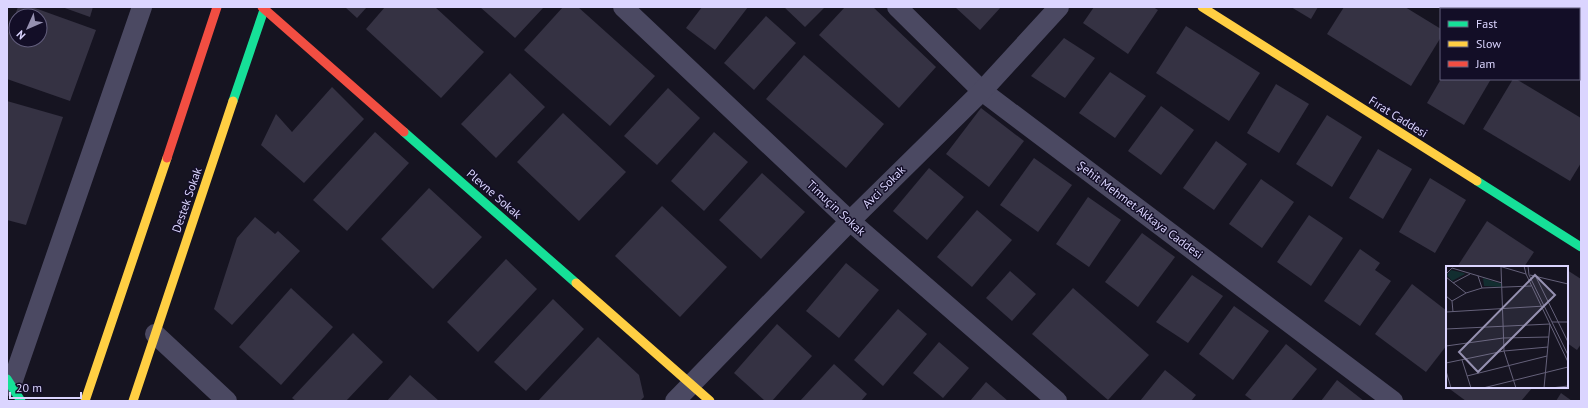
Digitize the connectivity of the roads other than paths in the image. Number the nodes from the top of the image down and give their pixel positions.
1 (142, 7) edge
2 (217, 7) edge
3 (264, 7) edge
4 (623, 7) edge
5 (897, 7) edge
6 (1059, 7) edge
7 (1202, 7) edge
8 (982, 91) junction
9 (850, 221) junction
10 (1581, 246) edge
11 (155, 334) junction
12 (691, 384) junction
13 (13, 388) edge
14 (85, 401) edge
15 (132, 401) edge
16 (227, 401) edge
17 (675, 401) edge
18 (710, 401) edge
19 (1057, 401) edge
20 (1393, 401) edge

1 - 13 street
2 - 14 street
3 - 11 street, Destek Sokak
3 - 12 street, Plevne Sokak
4 - 9 street, Timuçin Sokak
5 - 8 street, Şehit Mehmet Akkaya Caddesi
6 - 8 street, Avci Sokak
7 - 10 street, Fırat Caddesi
8 - 9 street, Avci Sokak
8 - 20 street, Şehit Mehmet Akkaya Caddesi
9 - 12 street, Avci Sokak
9 - 19 street, Timuçin Sokak
11 - 15 street, Destek Sokak
11 - 16 street
12 - 17 street, Avci Sokak
12 - 18 street, Plevne Sokak

